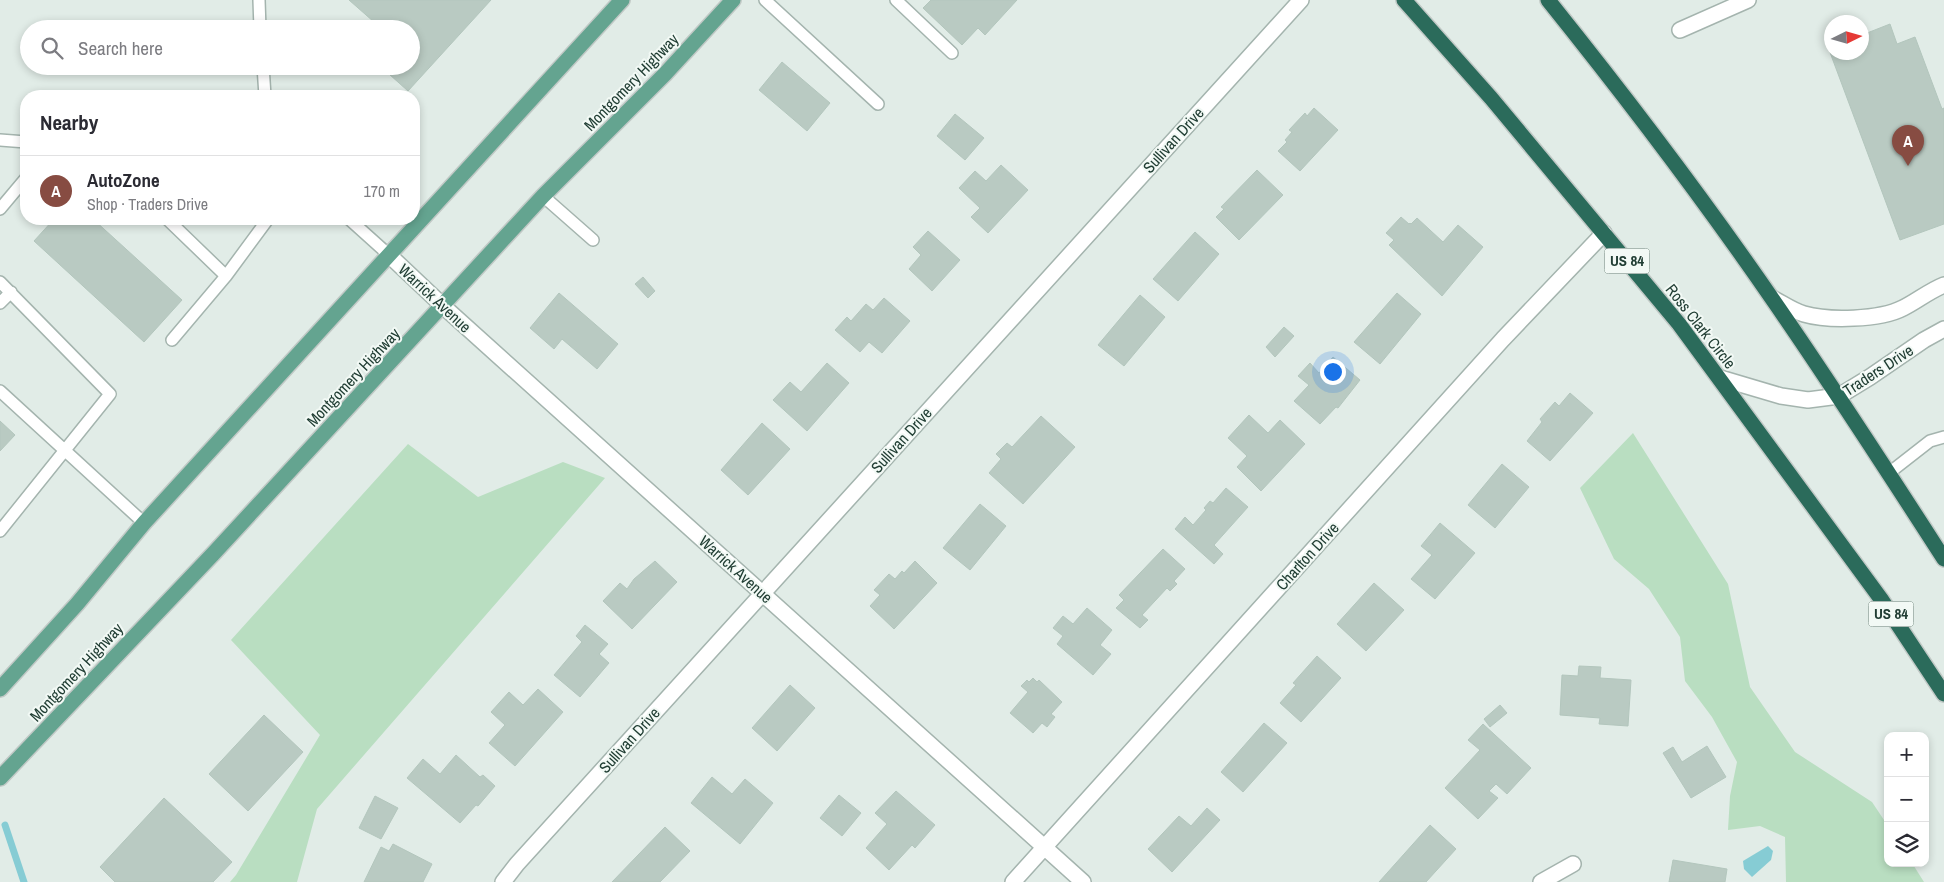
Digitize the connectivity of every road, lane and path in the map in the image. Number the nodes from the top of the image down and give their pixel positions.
1 (258, 0) edge
2 (622, 0) edge
3 (733, 0) edge
4 (765, 0) edge
5 (896, 0) edge
6 (1301, 0) edge
7 (1404, 0) edge
8 (1548, 0) edge
9 (1748, 0) edge
10 (259, 20) edge
11 (1680, 30) dead end
12 (952, 53) dead end
13 (264, 75) edge
14 (265, 90) edge
15 (878, 104) dead end
16 (0, 140) edge
17 (20, 142) edge
18 (20, 185) edge
19 (544, 196) junction
20 (0, 209) edge
21 (420, 221) edge
22 (173, 225) edge
23 (264, 225) edge
24 (356, 225) edge
25 (416, 225) edge
26 (1604, 233) junction
27 (593, 240) dead end
28 (389, 255) junction
29 (226, 276) junction
30 (0, 282) edge
31 (1944, 285) edge
32 (11, 292) junction
33 (1772, 298) junction
34 (0, 303) edge
35 (443, 306) junction
36 (1944, 329) edge
37 (172, 340) dead end
38 (1720, 378) junction
39 (0, 392) edge
40 (1839, 396) junction
41 (1944, 437) edge
42 (64, 450) junction
43 (1889, 473) junction
44 (144, 523) junction
45 (0, 531) edge
46 (1944, 559) edge
47 (763, 593) junction
48 (0, 689) edge
49 (1944, 694) edge
50 (0, 778) edge
51 (1044, 847) junction
52 (1573, 864) dead end
53 (503, 882) edge
54 (1013, 882) edge
55 (1083, 882) edge
56 (1541, 882) edge

1 - 10 lane
2 - 21 main road
3 - 19 main road, Montgomery Highway
4 - 15 lane
5 - 12 lane
6 - 47 street, Sullivan Drive
7 - 26 highway, Ross Clark Circle / US 84
8 - 33 highway
9 - 11 street
13 - 14 lane
16 - 17 lane
18 - 20 lane
19 - 27 lane
19 - 35 main road, Montgomery Highway
22 - 29 lane
23 - 29 lane
24 - 28 lane
25 - 28 main road
26 - 38 highway, Ross Clark Circle / US 84
26 - 51 street, Charlton Drive
28 - 35 street, Warrick Avenue
28 - 44 main road
29 - 37 lane
30 - 32 lane
31 - 33 street
32 - 34 lane
32 - 42 lane
33 - 40 highway
35 - 47 street, Warrick Avenue
35 - 50 main road, Montgomery Highway
36 - 40 street, Traders Drive
38 - 40 street, Traders Drive
38 - 49 highway, Ross Clark Circle / US 84
39 - 42 lane
40 - 43 highway
41 - 43 lane
42 - 44 lane
42 - 45 lane
43 - 46 highway
44 - 48 main road
47 - 51 street, Warrick Avenue
47 - 53 street, Sullivan Drive
51 - 54 street, Charlton Drive
51 - 55 street, Warrick Avenue
52 - 56 street

